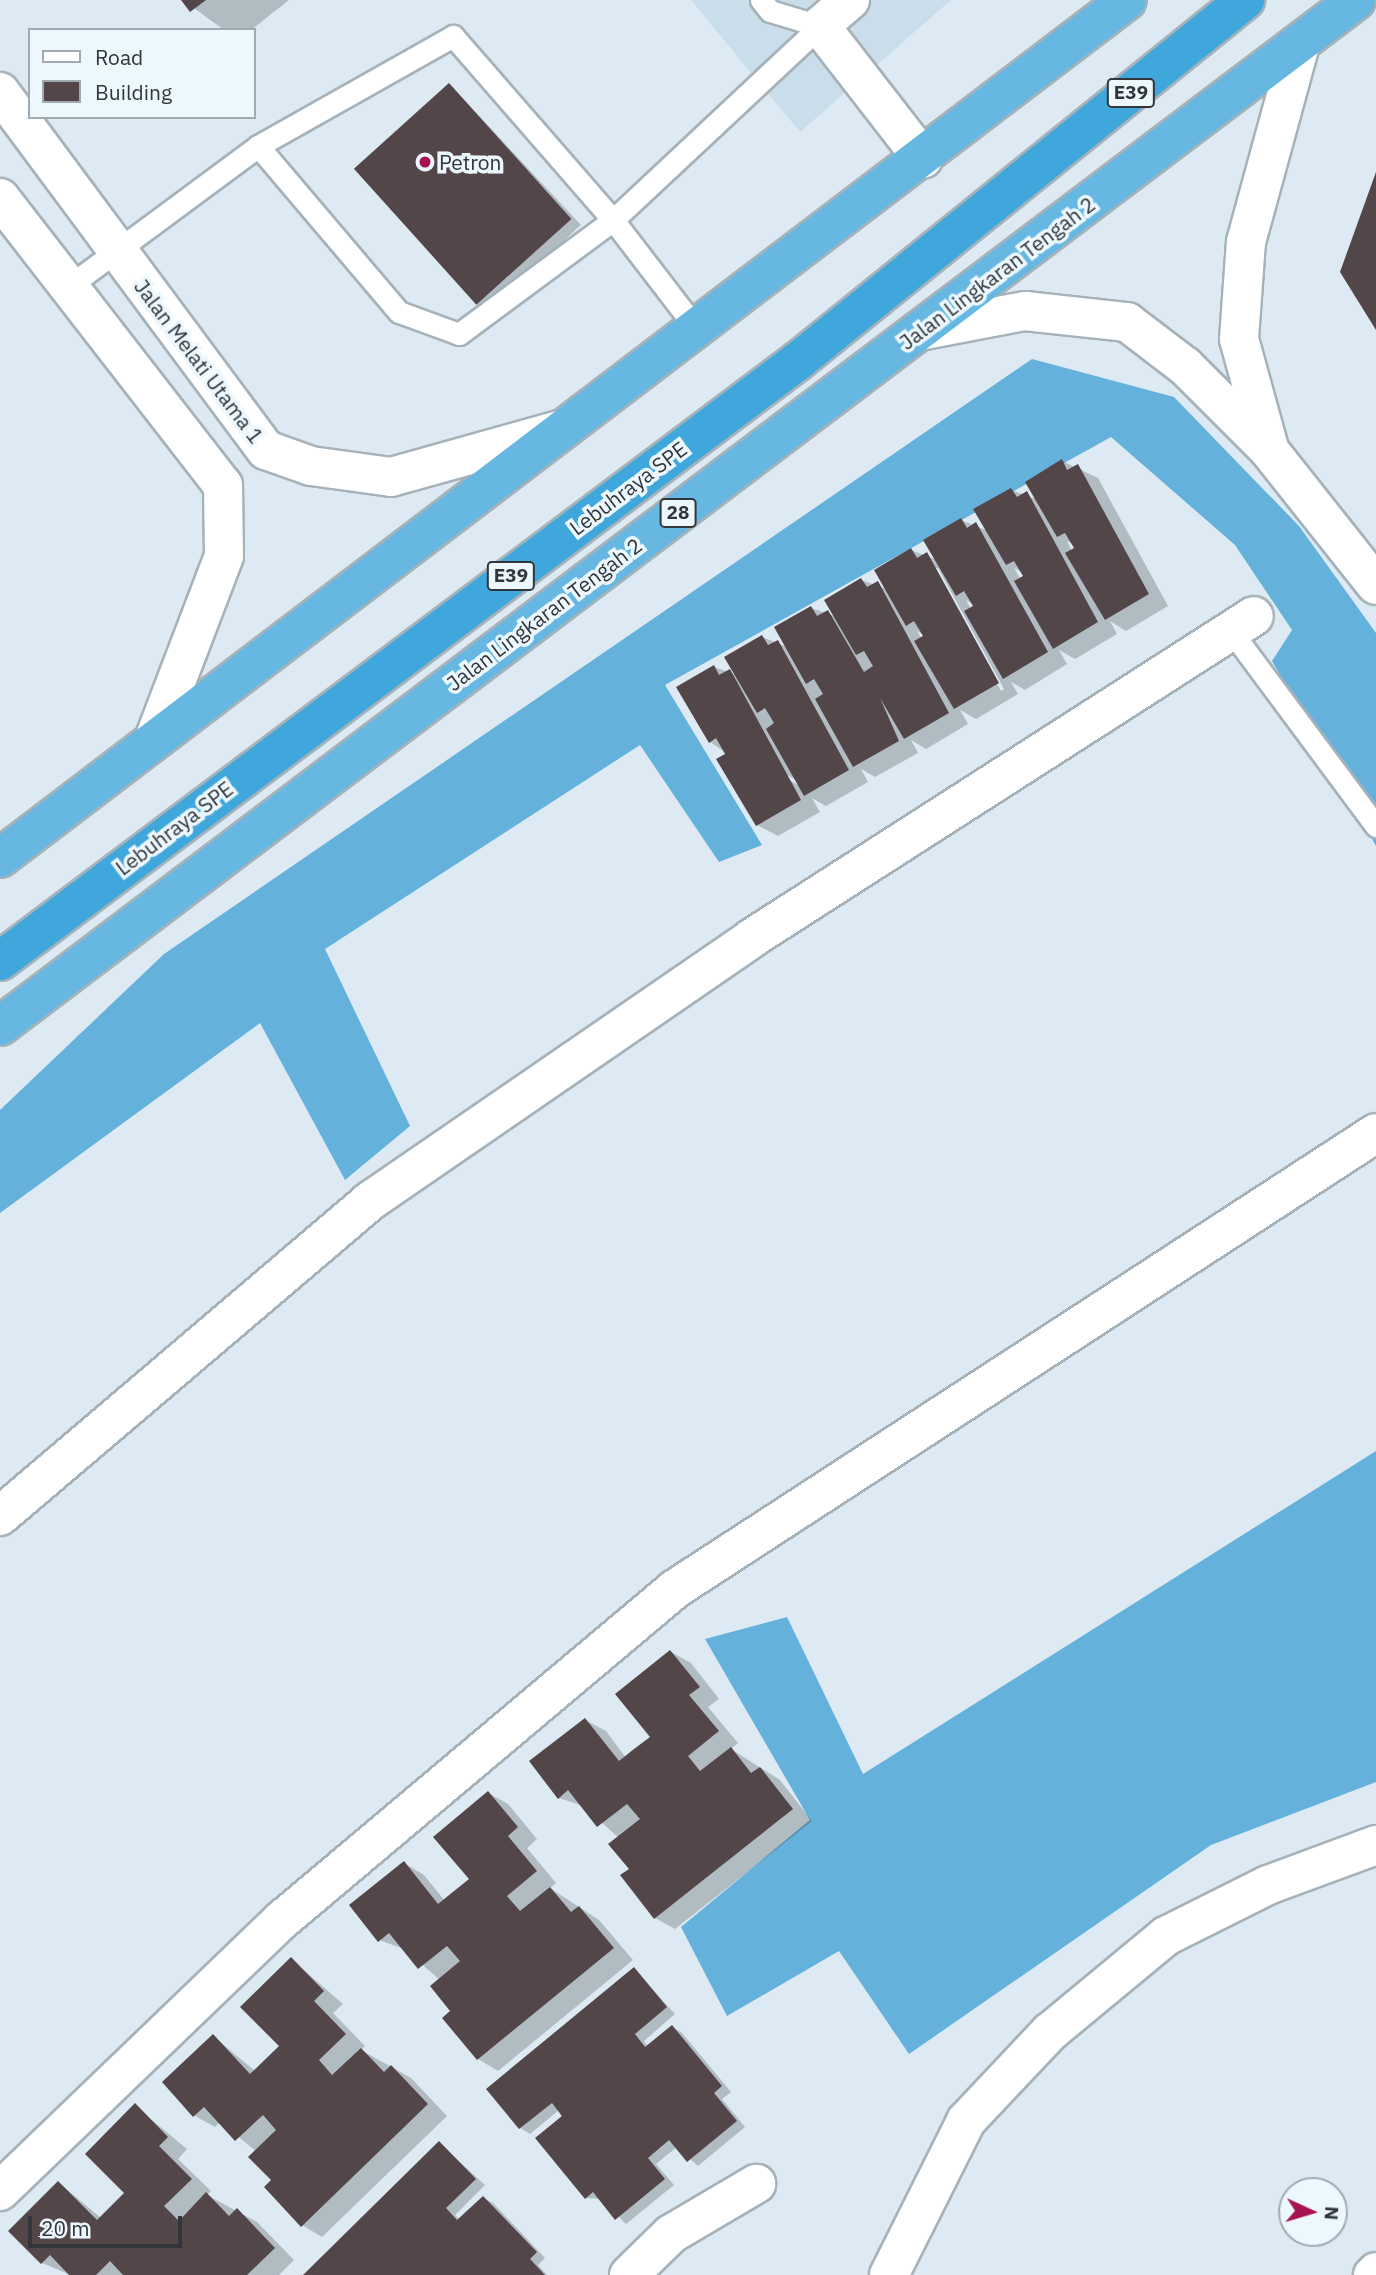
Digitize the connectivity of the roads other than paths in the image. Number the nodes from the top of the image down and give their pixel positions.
1 (761, 0) edge
2 (850, 0) edge
3 (1127, 0) edge
4 (1245, 0) edge
5 (1356, 0) edge
6 (820, 26) junction
7 (1299, 48) junction
8 (0, 92) edge
9 (258, 146) junction
10 (923, 159) junction
11 (0, 198) edge
12 (613, 220) junction
13 (117, 250) junction
14 (69, 286) junction
15 (696, 328) junction
16 (919, 331) junction
17 (564, 429) junction
18 (1269, 450) junction
19 (1376, 585) edge
20 (1243, 624) joint
21 (156, 734) junction
22 (1376, 826) edge
23 (0, 858) edge
24 (0, 961) edge
25 (0, 1026) edge
26 (1376, 1133) edge
27 (0, 1516) edge
28 (1376, 1845) edge
29 (756, 2184) dead end
30 (0, 2191) edge
31 (629, 2275) edge
32 (888, 2275) edge

1 - 6 lane
2 - 6 street
3 - 10 highway
4 - 24 highway, Lebuhraya SPE / E39
5 - 7 highway, Jalan Lingkaran Tengah 2 / 28
6 - 10 street
6 - 12 lane
7 - 16 highway, Jalan Lingkaran Tengah 2 / 28
7 - 18 street
8 - 13 street, Jalan Melati Utama 1
9 - 12 lane
9 - 12 lane
9 - 13 lane
10 - 15 highway
11 - 14 street
12 - 15 lane
13 - 14 lane
13 - 17 street, Jalan Melati Utama 1
14 - 21 street
15 - 17 highway
16 - 18 street
16 - 25 highway, Jalan Lingkaran Tengah 2 / 28
17 - 21 highway
18 - 19 street
20 - 22 lane
20 - 27 street
21 - 23 highway
26 - 30 street
28 - 32 street
29 - 31 street

